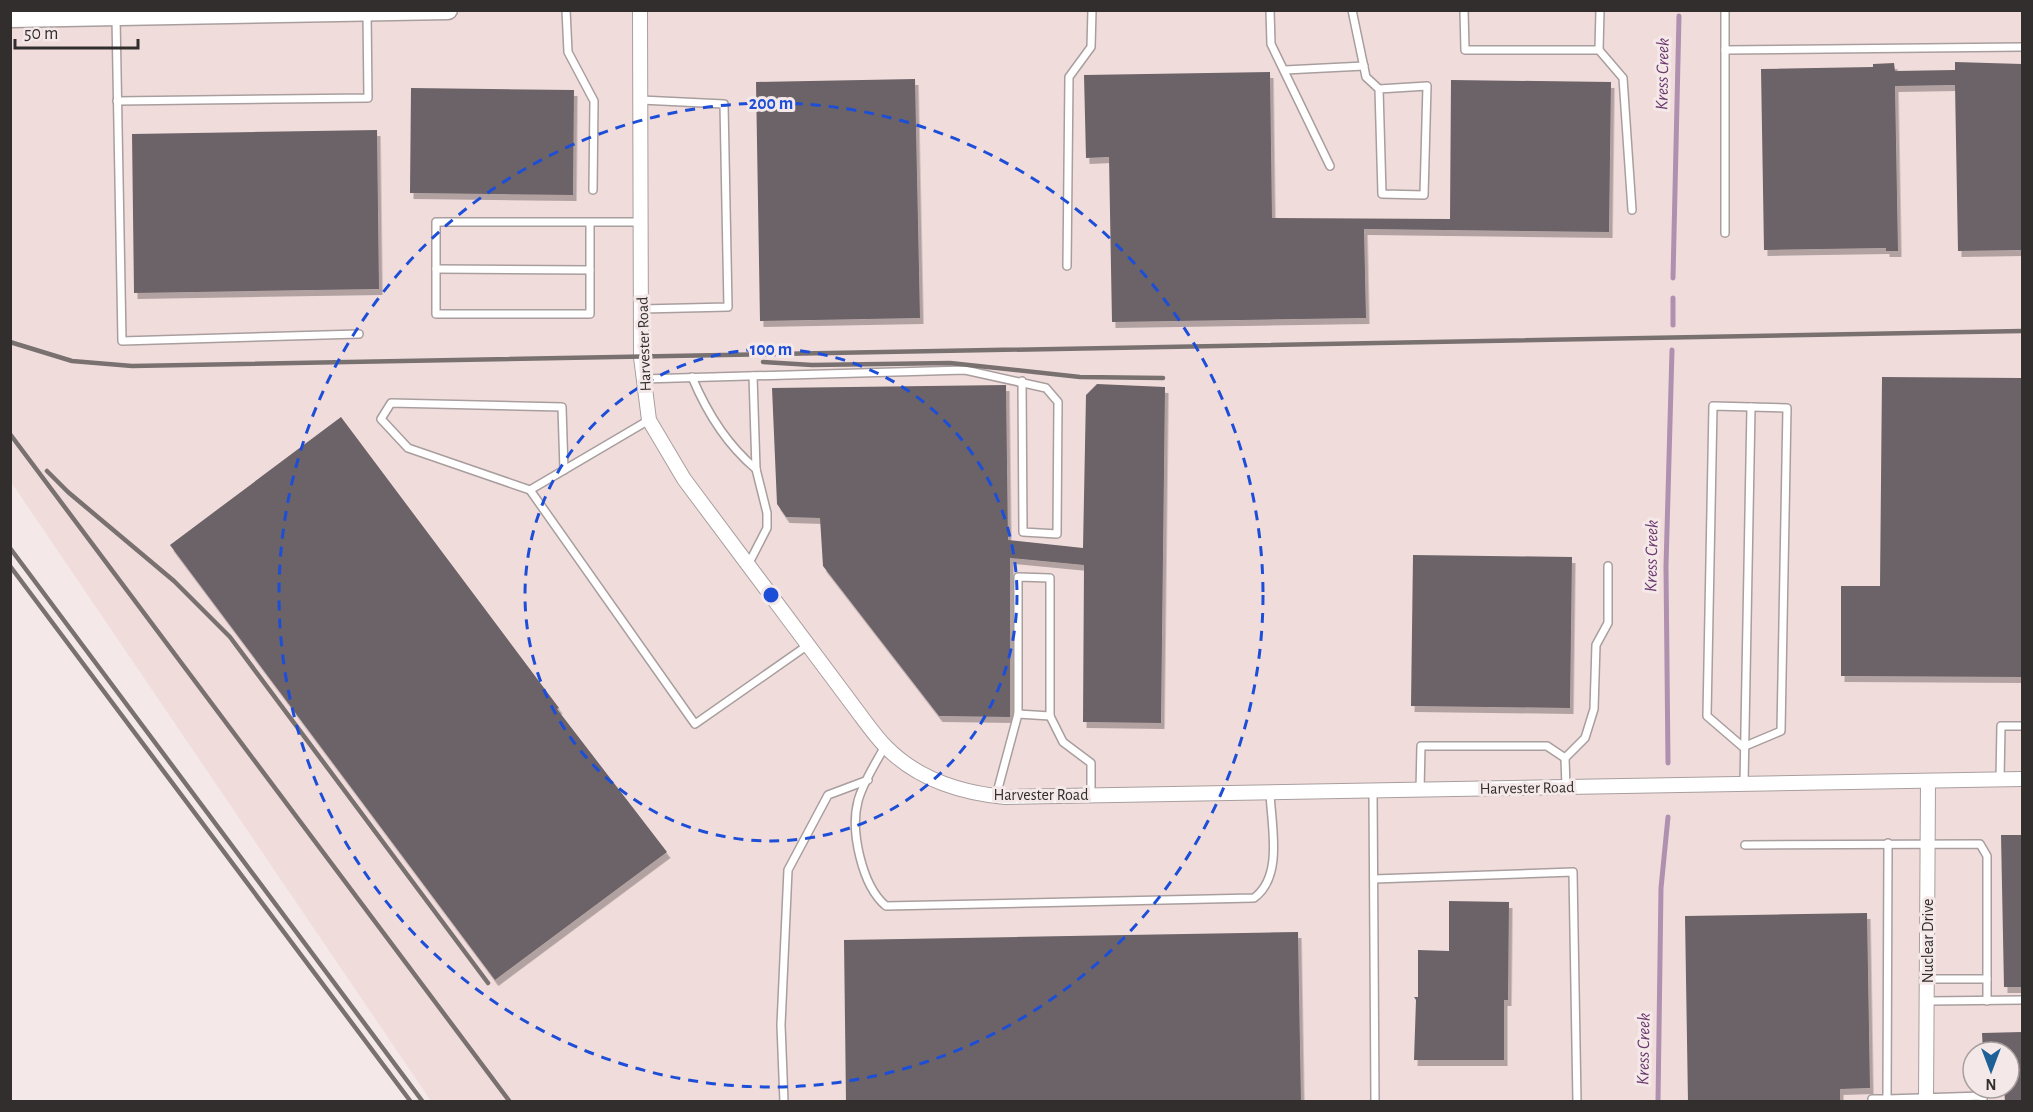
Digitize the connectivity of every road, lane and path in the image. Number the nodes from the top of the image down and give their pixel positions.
1 (448, 10) edge
2 (566, 10) edge
3 (640, 10) edge
4 (1092, 10) edge
5 (1270, 10) edge
6 (1352, 10) edge
7 (1464, 10) edge
8 (1600, 10) edge
9 (1725, 10) edge
10 (438, 11) edge
11 (292, 12) edge
12 (367, 12) edge
13 (116, 16) junction
14 (10, 18) edge
15 (2022, 46) edge
16 (1599, 50) junction
17 (1725, 50) junction
18 (1364, 66) junction
19 (1285, 70) junction
20 (1379, 89) junction
21 (640, 100) junction
22 (117, 102) junction
23 (1330, 166) dead end
24 (593, 190) dead end
25 (1632, 210) dead end
26 (590, 222) junction
27 (641, 222) junction
28 (1725, 233) dead end
29 (1067, 266) dead end
30 (436, 269) junction
31 (590, 270) junction
32 (642, 309) junction
33 (359, 334) dead end
34 (753, 376) junction
35 (692, 377) junction
36 (643, 379) junction
37 (1022, 381) junction
38 (1750, 407) junction
39 (649, 420) junction
40 (756, 469) junction
41 (564, 470) junction
42 (530, 490) junction
43 (749, 563) junction
44 (1608, 566) dead end
45 (808, 645) junction
46 (1018, 714) junction
47 (1050, 716) junction
48 (2022, 726) edge
49 (885, 746) junction
50 (1743, 747) junction
51 (1565, 758) junction
52 (2000, 779) junction
53 (2022, 779) edge
54 (868, 780) junction
55 (1928, 781) junction
56 (1744, 784) junction
57 (1566, 787) junction
58 (1420, 790) junction
59 (1373, 791) junction
60 (1270, 792) junction
61 (996, 796) junction
62 (1091, 796) junction
63 (1888, 843) junction
64 (1928, 843) junction
65 (1745, 844) dead end
66 (1374, 879) junction
67 (1928, 979) junction
68 (1987, 979) junction
69 (2022, 1000) edge
70 (1928, 1001) junction
71 (1987, 1001) junction
72 (1887, 1099) junction
73 (1961, 1099) edge
74 (1926, 1100) edge
75 (784, 1101) edge
76 (1375, 1101) edge
77 (1577, 1101) edge
78 (1872, 1101) edge

1 - 10 street
2 - 24 lane
3 - 21 street, Harvester Road
4 - 29 lane
5 - 19 lane
6 - 18 lane
7 - 16 lane
8 - 16 lane
9 - 17 lane
10 - 12 street
11 - 12 street
11 - 13 street
12 - 22 lane
13 - 14 street
13 - 22 lane
15 - 17 lane
16 - 25 lane
17 - 28 lane
18 - 19 lane
18 - 20 lane
19 - 23 lane
20 - 20 lane
21 - 27 street, Harvester Road
21 - 32 lane
22 - 33 lane
26 - 27 lane
26 - 30 lane
26 - 31 lane
27 - 32 street, Harvester Road
30 - 31 lane
30 - 31 lane
32 - 36 street, Harvester Road
34 - 35 lane
34 - 37 lane
34 - 40 lane
35 - 36 lane
35 - 40 lane
36 - 39 street, Harvester Road
37 - 37 lane
38 - 50 lane
38 - 50 lane
38 - 50 lane
39 - 41 lane
39 - 43 street, Harvester Road
40 - 43 lane
41 - 42 lane
41 - 42 lane
42 - 45 lane
43 - 45 street, Harvester Road
44 - 51 lane
45 - 49 street, Harvester Road
46 - 47 lane
46 - 47 lane
46 - 61 lane
47 - 62 lane
48 - 52 lane
49 - 54 lane
49 - 61 street, Harvester Road
50 - 56 lane
51 - 57 lane
51 - 58 lane
52 - 53 street, Harvester Road
52 - 55 street, Harvester Road
54 - 60 lane
54 - 75 lane
55 - 56 street, Harvester Road
55 - 64 street, Nuclear Drive
56 - 57 street, Harvester Road
57 - 58 street, Harvester Road
58 - 59 street, Harvester Road
59 - 60 street, Harvester Road
59 - 66 lane
60 - 62 street, Harvester Road
61 - 62 street, Harvester Road
63 - 64 lane
63 - 65 lane
63 - 72 lane
64 - 67 street, Nuclear Drive
64 - 68 lane
66 - 76 lane
66 - 77 lane
67 - 68 lane
67 - 70 street, Nuclear Drive
68 - 71 lane
69 - 71 lane
70 - 71 lane
70 - 74 street, Nuclear Drive
72 - 74 lane
72 - 78 lane
73 - 74 lane

